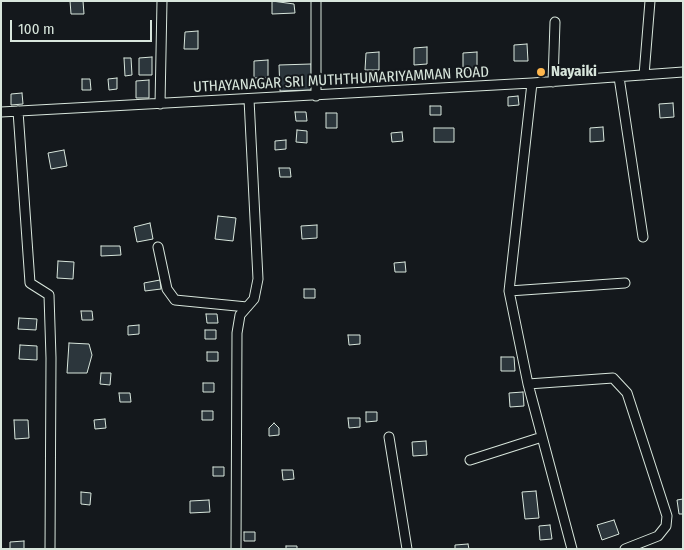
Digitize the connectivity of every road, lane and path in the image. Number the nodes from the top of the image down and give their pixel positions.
1 (162, 1) edge
2 (316, 1) edge
3 (650, 1) edge
4 (555, 22) dead end
5 (683, 72) edge
6 (644, 75) junction
7 (619, 77) junction
8 (553, 82) junction
9 (532, 83) junction
10 (316, 96) junction
11 (249, 100) junction
12 (160, 104) junction
13 (18, 111) junction
14 (1, 112) edge
15 (643, 237) dead end
16 (158, 247) dead end
17 (625, 284) dead end
18 (509, 290) junction
19 (247, 307) junction
20 (528, 384) junction
21 (389, 437) dead end
22 (542, 437) junction
23 (470, 460) dead end
24 (50, 549) edge
25 (236, 549) edge
26 (407, 549) edge
27 (572, 549) edge
28 (625, 549) edge

1 - 12 street
2 - 10 street
3 - 6 street
4 - 8 street
5 - 6 street, UTHAYANAGAR SRI MUTHTHUMARIYAMMAN ROAD
6 - 7 street, UTHAYANAGAR SRI MUTHTHUMARIYAMMAN ROAD
7 - 8 street, UTHAYANAGAR SRI MUTHTHUMARIYAMMAN ROAD
7 - 15 street
8 - 9 street, UTHAYANAGAR SRI MUTHTHUMARIYAMMAN ROAD
9 - 10 street, UTHAYANAGAR SRI MUTHTHUMARIYAMMAN ROAD
9 - 18 street
10 - 11 street, UTHAYANAGAR SRI MUTHTHUMARIYAMMAN ROAD
11 - 12 street, UTHAYANAGAR SRI MUTHTHUMARIYAMMAN ROAD
11 - 19 street
12 - 13 street, UTHAYANAGAR SRI MUTHTHUMARIYAMMAN ROAD
13 - 14 street, UTHAYANAGAR SRI MUTHTHUMARIYAMMAN ROAD
13 - 24 street
16 - 19 street
17 - 18 street
18 - 20 street
19 - 25 street
20 - 22 street
20 - 28 street
21 - 26 street
22 - 23 street
22 - 27 street

